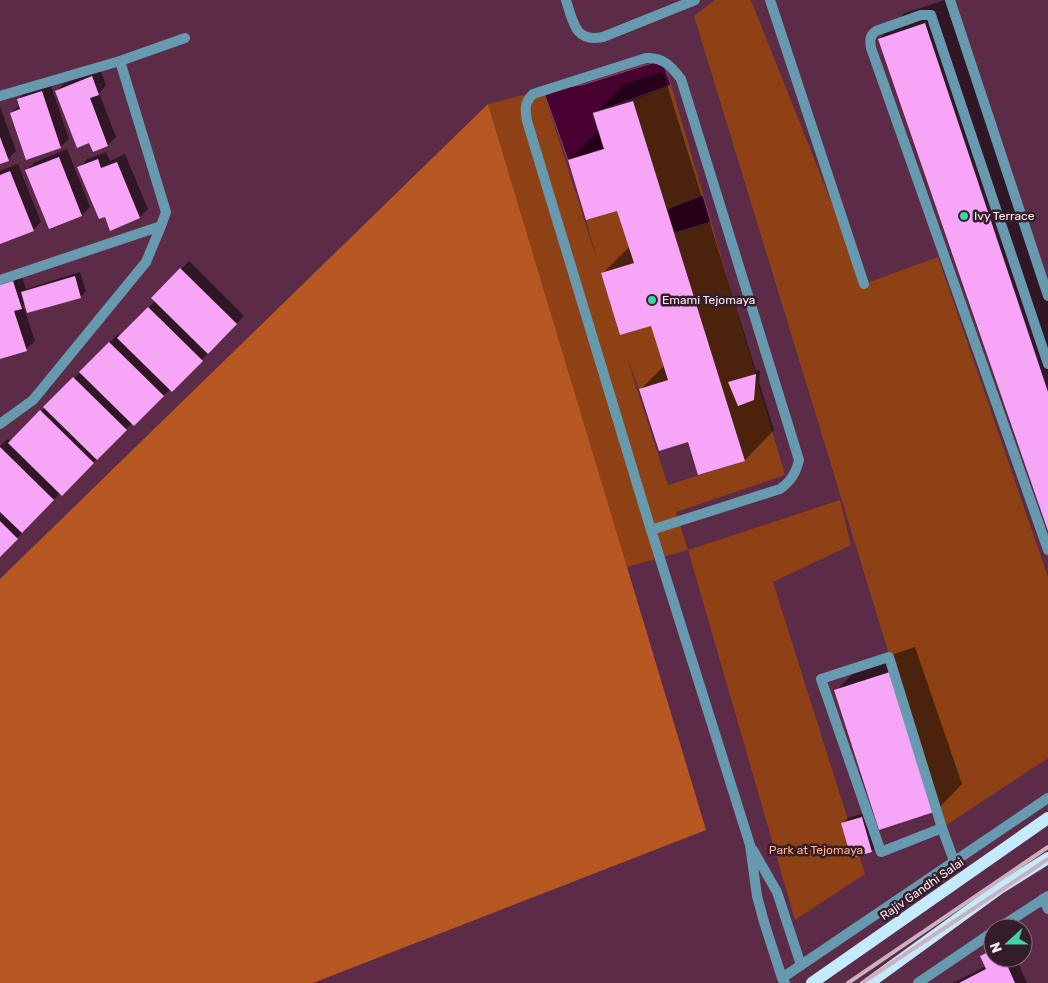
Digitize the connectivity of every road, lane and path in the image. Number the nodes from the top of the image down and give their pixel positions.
1 (566, 0) edge
2 (695, 0) edge
3 (770, 0) edge
4 (950, 0) edge
5 (186, 38) dead end
6 (120, 61) junction
7 (0, 96) edge
8 (161, 226) junction
9 (0, 280) edge
10 (864, 284) dead end
11 (1048, 296) edge
12 (1048, 364) edge
13 (0, 424) edge
14 (651, 530) junction
15 (1048, 550) edge
16 (1048, 798) edge
17 (1048, 818) edge
18 (942, 828) junction
19 (750, 845) junction
20 (1048, 858) edge
21 (954, 861) junction
22 (1045, 897) edge
23 (1048, 909) edge
24 (1014, 918) edge
25 (983, 939) edge
26 (801, 965) junction
27 (783, 981) edge
28 (812, 983) edge
29 (869, 983) edge
30 (918, 983) edge

1 - 2 street
3 - 10 street
4 - 11 street
5 - 6 street
6 - 7 street
6 - 8 street
8 - 9 street
8 - 13 street
12 - 15 street
14 - 14 street
14 - 19 street
16 - 21 street
17 - 28 main road, Rajiv Gandhi Salai
18 - 18 street
18 - 21 street
19 - 26 street
19 - 27 street
20 - 29 main road
21 - 26 street
22 - 23 street
22 - 24 street
25 - 30 street
26 - 27 street

